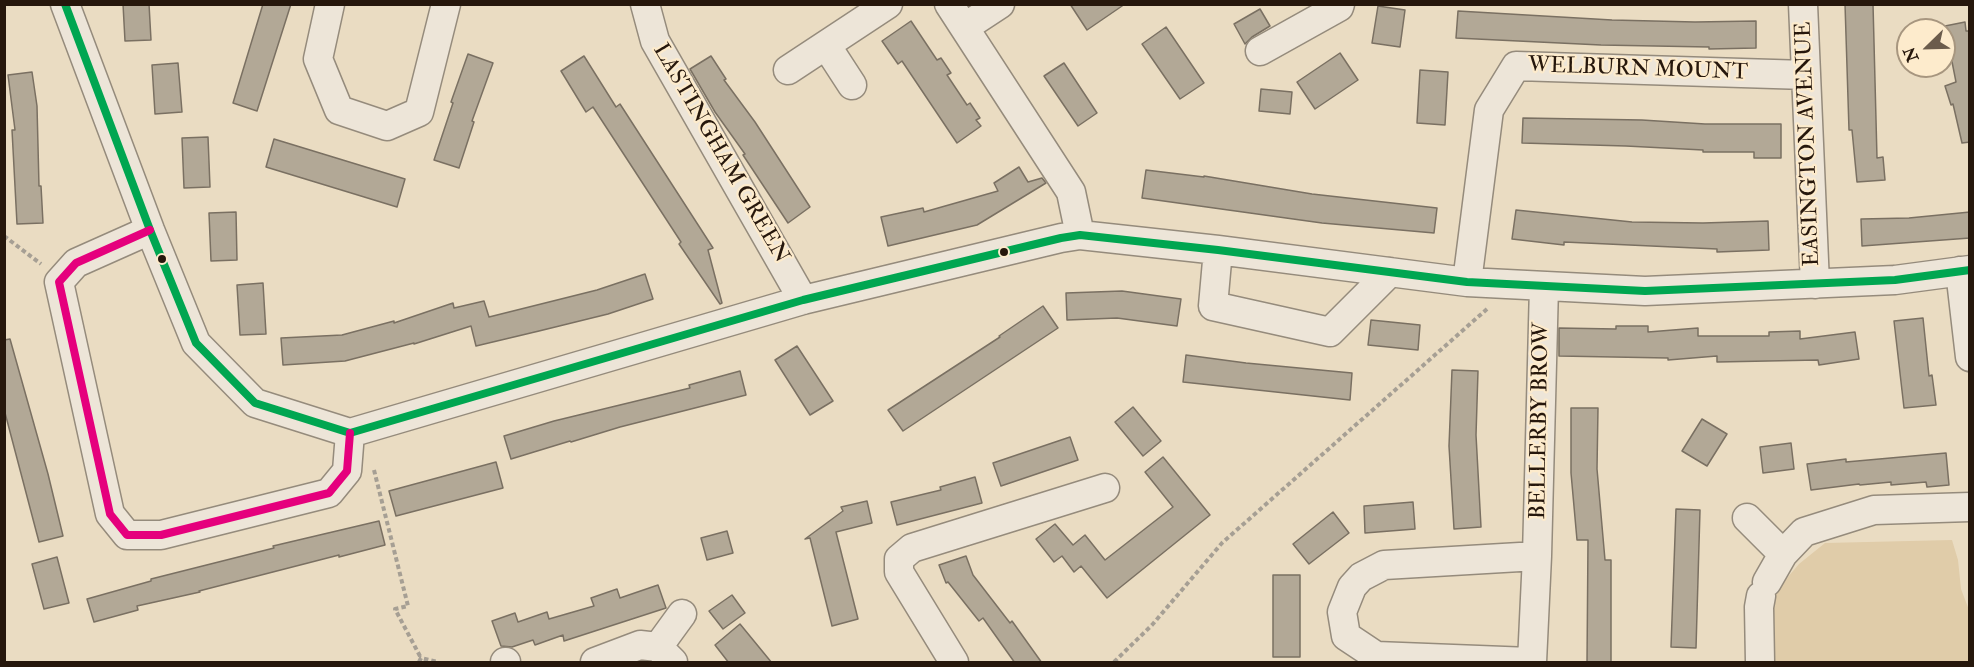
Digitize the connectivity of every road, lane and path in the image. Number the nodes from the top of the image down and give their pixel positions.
1 (65, 4) edge
2 (330, 4) edge
3 (446, 4) edge
4 (645, 4) edge
5 (888, 4) edge
6 (1000, 4) edge
7 (1340, 4) edge
8 (1803, 4) edge
9 (957, 16) edge
10 (826, 45) junction
11 (1260, 51) dead end
12 (788, 70) dead end
13 (1806, 75) junction
14 (852, 85) dead end
15 (150, 230) junction
16 (1080, 235) junction
17 (4, 236) edge
18 (1218, 250) junction
19 (1965, 271) edge
20 (1390, 272) junction
21 (58, 282) junction
22 (1467, 282) junction
23 (1815, 284) junction
24 (1515, 285) junction
25 (1544, 286) junction
26 (803, 300) junction
27 (1970, 357) edge
28 (356, 431) junction
29 (1106, 488) dead end
30 (1970, 507) edge
31 (1747, 518) dead end
32 (1783, 554) junction
33 (1537, 556) junction
34 (682, 614) dead end
35 (666, 655) edge
36 (420, 660) edge
37 (438, 663) edge
38 (595, 663) edge
39 (954, 663) edge
40 (1114, 663) edge
41 (1531, 663) edge
42 (1760, 663) edge

1 - 15 street
2 - 3 street
4 - 26 street, LASTINGHAM GREEN
5 - 10 street
6 - 9 street
7 - 11 street
8 - 13 street, EASINGTON AVENUE
9 - 16 street
10 - 12 street
10 - 14 street
13 - 22 street, WELBURN MOUNT
13 - 23 street, EASINGTON AVENUE
15 - 21 street
15 - 28 street
16 - 18 street
16 - 26 street
17 - 21 path
18 - 20 street
18 - 20 street
19 - 23 street
19 - 27 street
20 - 22 street
21 - 28 street
22 - 24 street
23 - 25 street
24 - 25 street
24 - 40 path
25 - 33 street, BELLERBY BROW
26 - 28 street
28 - 36 path
29 - 39 street
30 - 32 street
31 - 32 street
32 - 42 street
33 - 41 street, BELLERBY BROW
33 - 41 street, BELLERBY BROW
34 - 35 street
35 - 38 street
36 - 37 path

